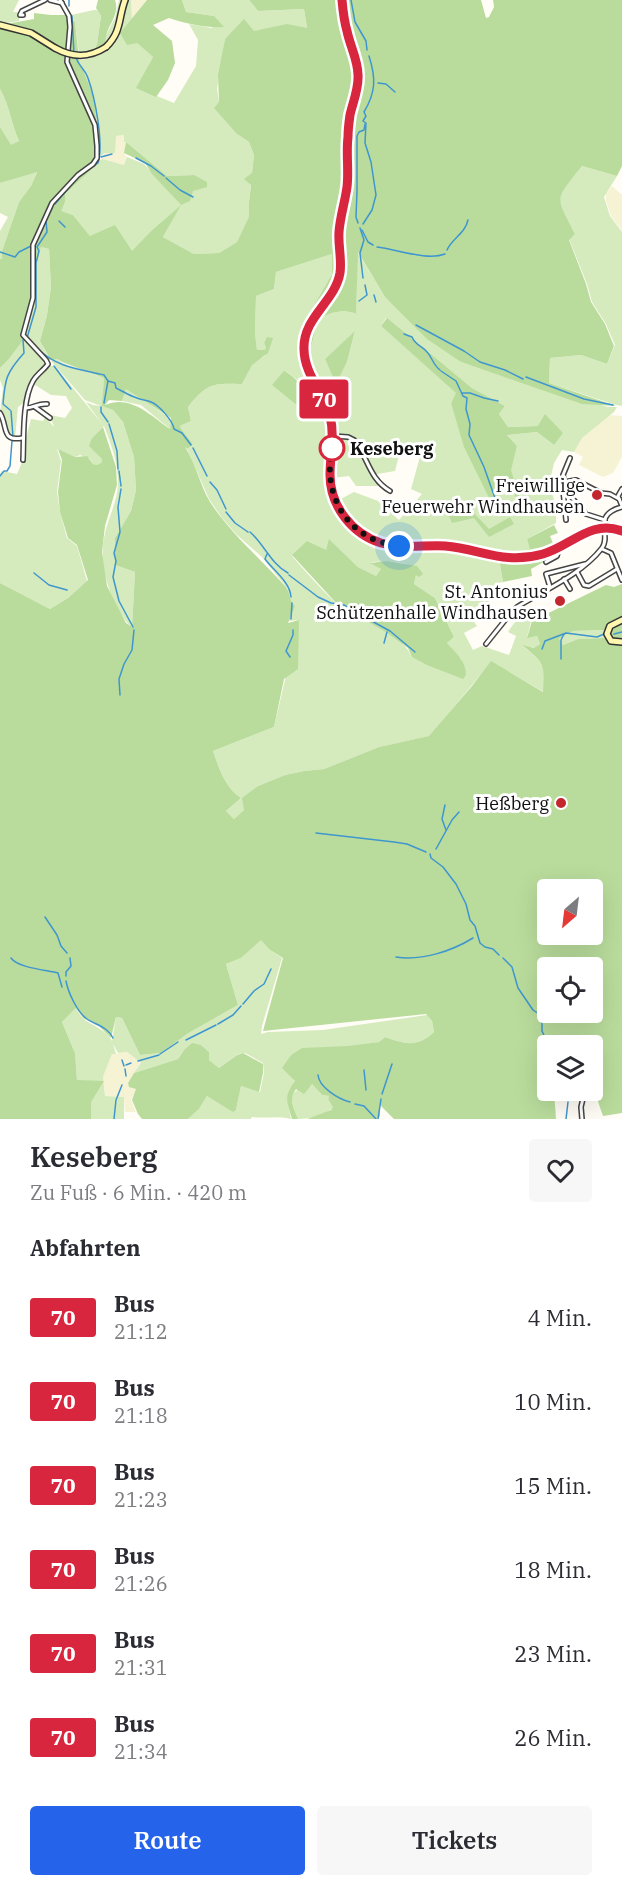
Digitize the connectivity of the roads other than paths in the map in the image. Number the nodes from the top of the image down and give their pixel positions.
1 (45, 0) edge
2 (50, 0) edge
3 (125, 0) edge
4 (342, 0) edge
5 (61, 2) edge
6 (23, 15) dead end
7 (0, 25) edge
8 (47, 404) dead end
9 (35, 407) junction
10 (26, 408) junction
11 (0, 413) edge
12 (50, 418) dead end
13 (332, 436) junction
14 (22, 438) junction
15 (570, 458) dead end
16 (23, 460) dead end
17 (564, 482) junction
18 (566, 488) junction
19 (622, 489) edge
20 (390, 491) dead end
21 (619, 499) junction
22 (622, 507) edge
23 (566, 520) dead end
24 (605, 520) junction
25 (603, 527) junction
26 (622, 531) edge
27 (559, 548) junction
28 (602, 549) junction
29 (546, 562) dead end
30 (586, 564) junction
31 (617, 569) junction
32 (577, 572) junction
33 (564, 579) junction
34 (622, 580) edge
35 (550, 587) junction
36 (570, 589) dead end
37 (622, 620) edge
38 (622, 642) edge
39 (486, 644) dead end
40 (582, 1101) edge
41 (582, 1119) edge

1 - 6 street
2 - 5 street
3 - 7 main road, bridge
4 - 13 main road
5 - 10 street
8 - 9 street
9 - 10 street
9 - 12 street
10 - 14 street
11 - 14 street
13 - 20 street
13 - 27 main road
14 - 16 street
15 - 17 street
17 - 18 street
17 - 21 street
18 - 23 street
18 - 24 street
19 - 21 street
21 - 22 street
22 - 24 street
24 - 25 street
25 - 26 main road
25 - 27 main road
25 - 28 street
27 - 29 street
28 - 30 street
28 - 31 street
30 - 32 street
30 - 35 street
31 - 32 street
31 - 34 street
32 - 33 street
33 - 35 street
33 - 36 street
35 - 39 street
37 - 38 main road
40 - 41 street

